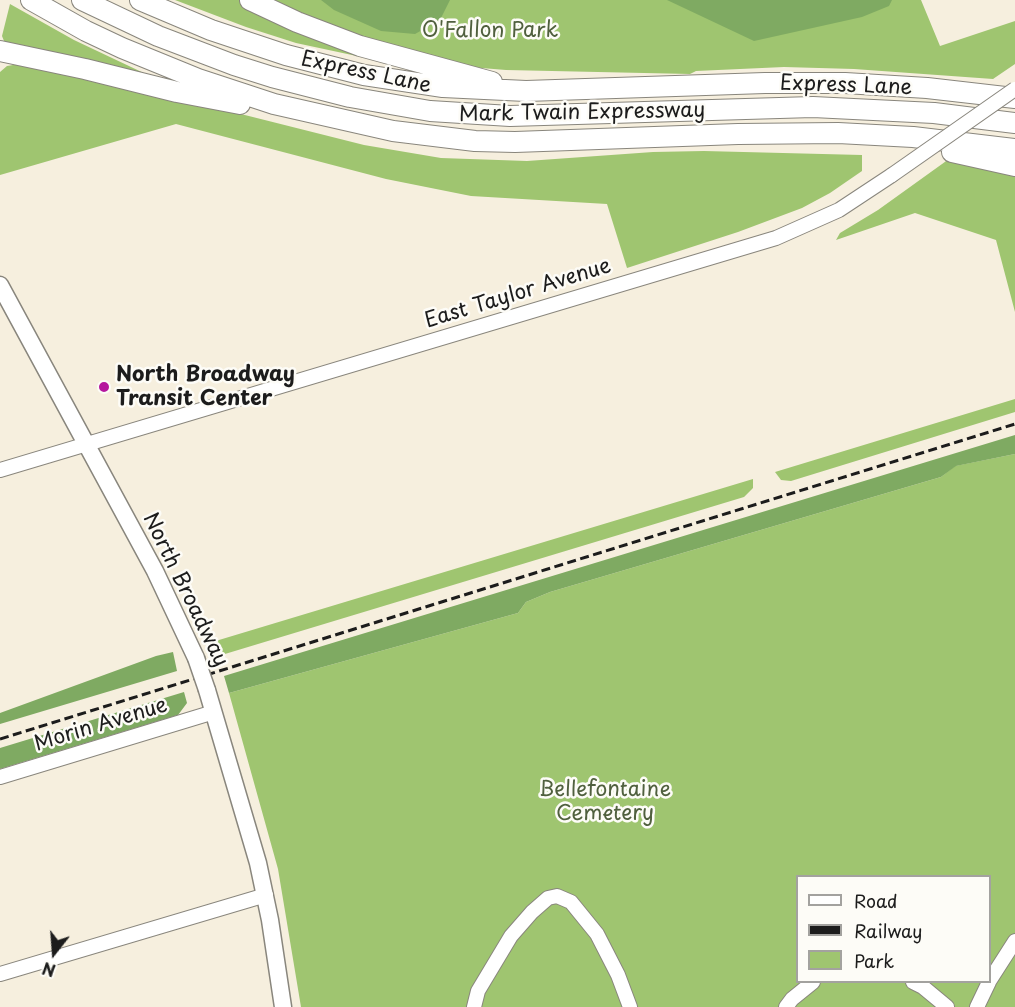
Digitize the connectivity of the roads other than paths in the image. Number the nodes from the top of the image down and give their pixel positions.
1 (31, 0) edge
2 (82, 0) edge
3 (140, 0) edge
4 (250, 0) edge
5 (0, 51) edge
6 (1015, 89) edge
7 (526, 91) junction
8 (1015, 98) edge
9 (314, 114) junction
10 (1015, 123) edge
11 (879, 135) junction
12 (1015, 149) edge
13 (1015, 166) edge
14 (0, 285) edge
15 (86, 444) junction
16 (0, 470) edge
17 (214, 712) junction
18 (0, 777) edge
19 (266, 895) junction
20 (1015, 941) edge
21 (0, 974) edge
22 (991, 978) edge
23 (811, 983) edge
24 (916, 983) edge
25 (988, 983) edge
26 (283, 1007) edge
27 (474, 1007) edge
28 (630, 1007) edge
29 (786, 1007) edge
30 (947, 1007) edge
31 (977, 1007) edge

1 - 9 highway, Mark Twain Expressway
2 - 10 highway, Express Lane
3 - 7 highway, Mark Twain Expressway
4 - 7 highway
5 - 9 highway
6 - 15 street, East Taylor Avenue, bridge
7 - 8 highway, Mark Twain Expressway
9 - 11 highway, Mark Twain Expressway
11 - 12 highway, Mark Twain Expressway
11 - 13 highway
14 - 15 main road, North Broadway
15 - 16 street, East Taylor Avenue
15 - 17 main road, North Broadway, bridge
17 - 18 street, Morin Avenue
17 - 19 main road, North Broadway
19 - 21 street
19 - 26 main road, North Broadway
20 - 22 street
23 - 29 street
24 - 30 street
25 - 31 street
27 - 28 street

